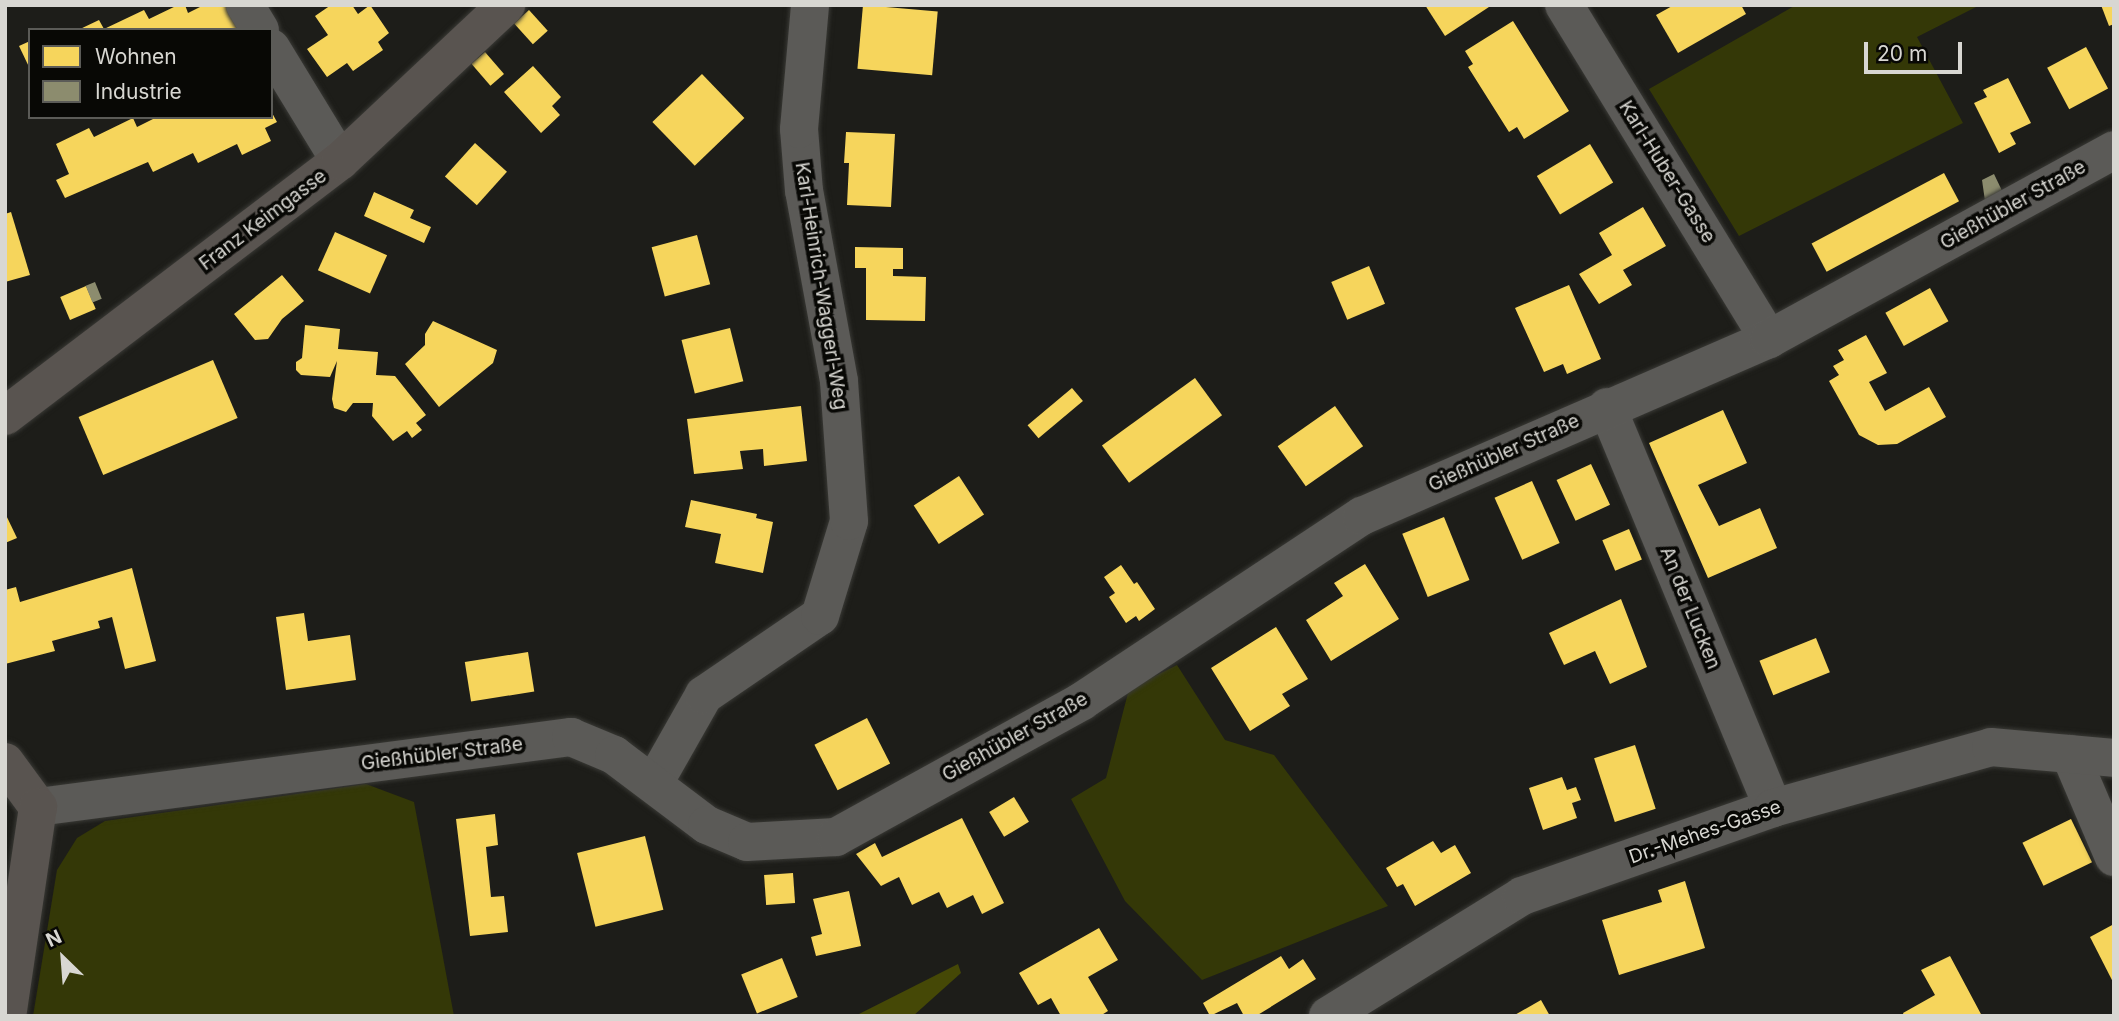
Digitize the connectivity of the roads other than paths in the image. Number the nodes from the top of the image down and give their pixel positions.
1 (245, 5) edge
2 (506, 5) edge
3 (810, 5) edge
4 (1564, 5) edge
5 (259, 28) edge
6 (273, 51) edge
7 (2114, 150) edge
8 (340, 161) junction
9 (1769, 339) junction
10 (1607, 407) junction
11 (5, 416) edge
12 (2070, 754) junction
13 (2114, 758) edge
14 (5, 762) edge
15 (654, 783) junction
16 (38, 807) junction
17 (1773, 808) junction
18 (2114, 857) edge
19 (7, 1016) edge
20 (1328, 1016) edge

1 - 5 street
2 - 8 main road, Franz Keimgasse
3 - 15 street, Karl-Heinrich-Waggerl-Weg
4 - 9 street, Karl-Huber-Gasse
6 - 8 street
7 - 9 street, Gießhübler Straße
8 - 11 main road, Franz Keimgasse
9 - 10 street, Gießhübler Straße
10 - 15 street, Gießhübler Straße
10 - 17 street, An der Lucken
12 - 13 street, Dr.-Mehes-Gasse
12 - 17 street, Dr.-Mehes-Gasse
12 - 18 street
14 - 16 main road
15 - 16 street, Gießhübler Straße
16 - 19 main road
17 - 20 street, Dr.-Mehes-Gasse

